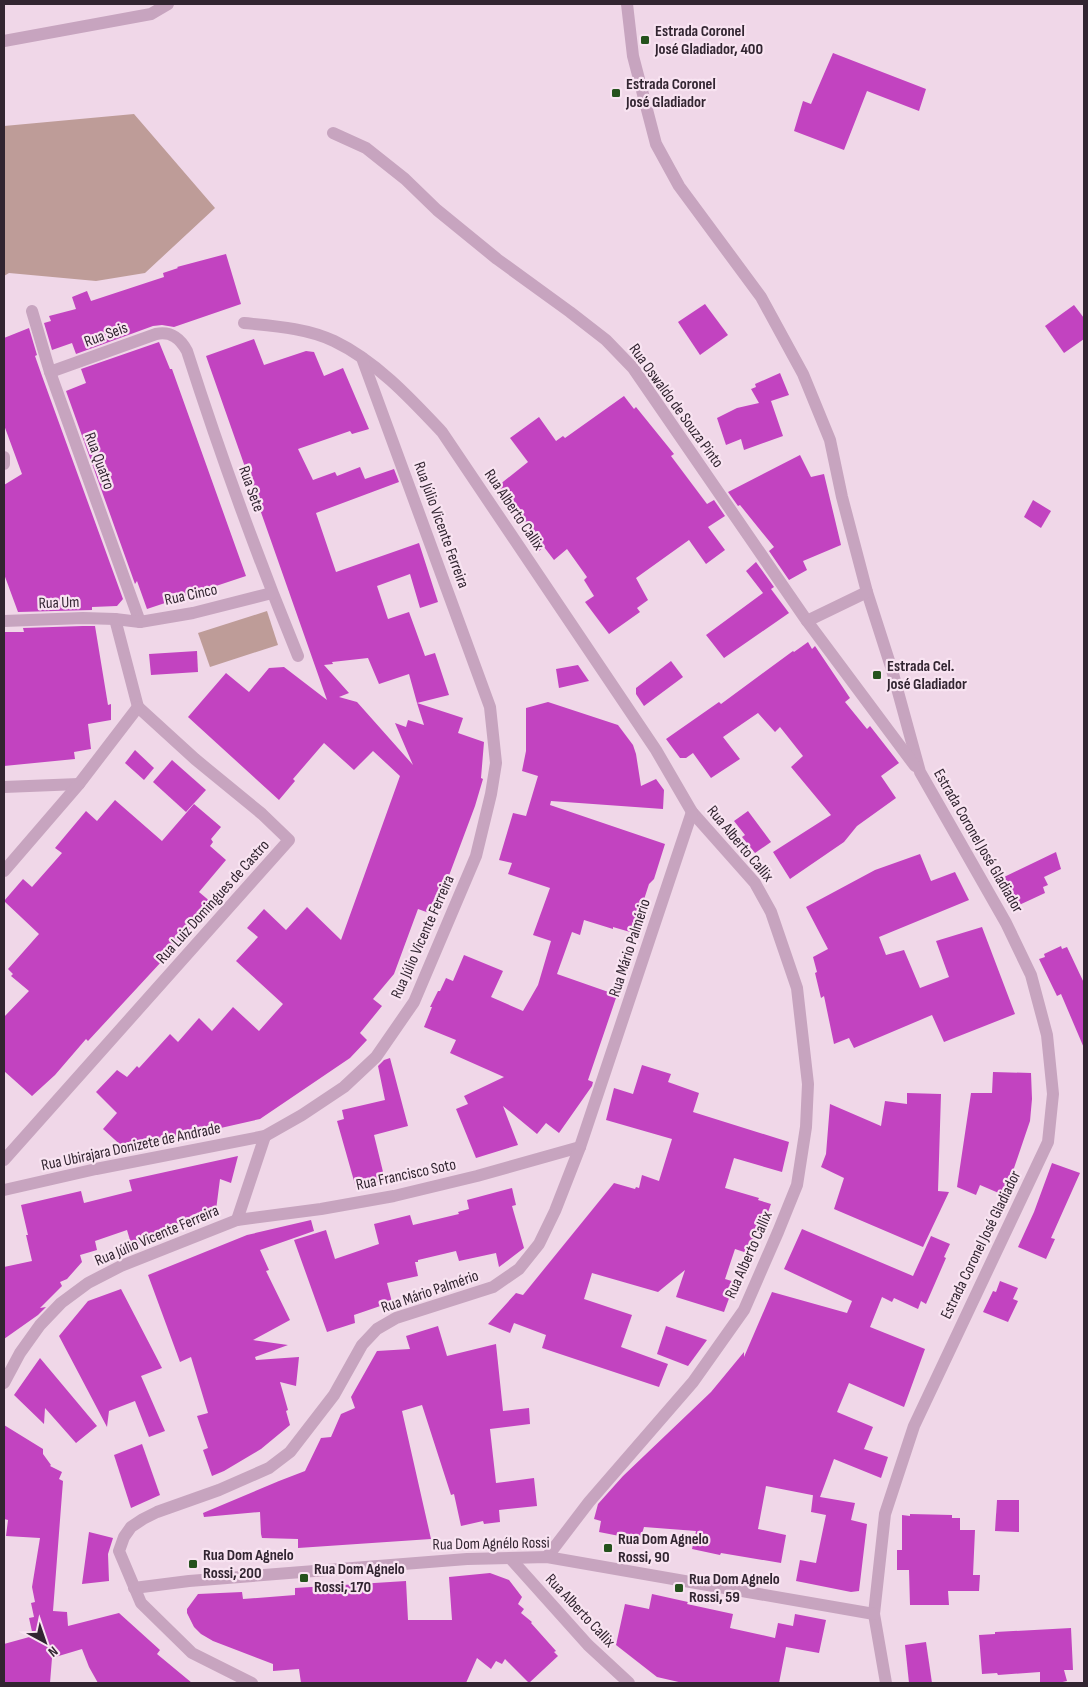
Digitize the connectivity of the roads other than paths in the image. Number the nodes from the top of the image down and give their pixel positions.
1 (168, 4) edge
2 (627, 4) edge
3 (4, 41) edge
4 (333, 133) dead end
5 (32, 311) dead end
6 (244, 323) dead end
7 (174, 335) joint
8 (362, 357) junction
9 (50, 372) junction
10 (4, 457) edge
11 (4, 464) edge
12 (272, 592) junction
13 (867, 592) junction
14 (5, 617) edge
15 (115, 619) junction
16 (806, 621) junction
17 (140, 622) junction
18 (298, 656) dead end
19 (138, 707) junction
20 (920, 772) junction
21 (79, 784) junction
22 (4, 788) edge
23 (692, 812) junction
24 (4, 871) edge
25 (265, 1136) junction
26 (580, 1147) junction
27 (4, 1160) edge
28 (4, 1190) edge
29 (237, 1220) junction
30 (4, 1383) edge
31 (510, 1558) junction
32 (547, 1558) junction
33 (134, 1588) junction
34 (874, 1614) junction
35 (252, 1683) edge
36 (629, 1683) edge
37 (886, 1683) edge

1 - 3 street
2 - 13 street, Estrada Coronel José Gladiador
4 - 16 street, Rua Oswaldo de Souza Pinto
5 - 9 street, Rua Quatro
6 - 8 street, Rua Alberto Callix
7 - 9 street, Rua Seis
7 - 12 street, Rua Sete
8 - 23 street, Rua Alberto Callix
8 - 25 street, Rua Júlio Vicente Ferreira
9 - 17 street, Rua Quatro
10 - 11 street
12 - 17 street, Rua Cinco
12 - 18 street, Rua Sete
13 - 16 street
13 - 20 street, Estrada Coronel José Gladiador
14 - 15 street, Rua Um
15 - 17 street, Rua Cinco
15 - 19 street
16 - 20 street, Rua Oswaldo de Souza Pinto
19 - 21 street
19 - 27 street, Rua Luiz Domingues de Castro
20 - 34 street, Estrada Coronel José Gladiador
21 - 22 street
21 - 24 street
23 - 26 street, Rua Mário Palmério
23 - 32 street, Rua Alberto Callix
25 - 28 street, Rua Ubirajara Donizete de Andrade
25 - 29 street, Rua Júlio Vicente Ferreira
26 - 29 street, Rua Francisco Soto
26 - 33 street, Rua Mário Palmério
29 - 30 street, Rua Júlio Vicente Ferreira
31 - 32 street, Rua Dom Agnélo Rossi
31 - 33 street, Rua Dom Agnélo Rossi
31 - 36 street, Rua Alberto Callix
32 - 34 street, Rua Dom Agnélo Rossi
33 - 35 street, Rua Mário Palmério
34 - 37 street, Estrada Coronel José Gladiador

